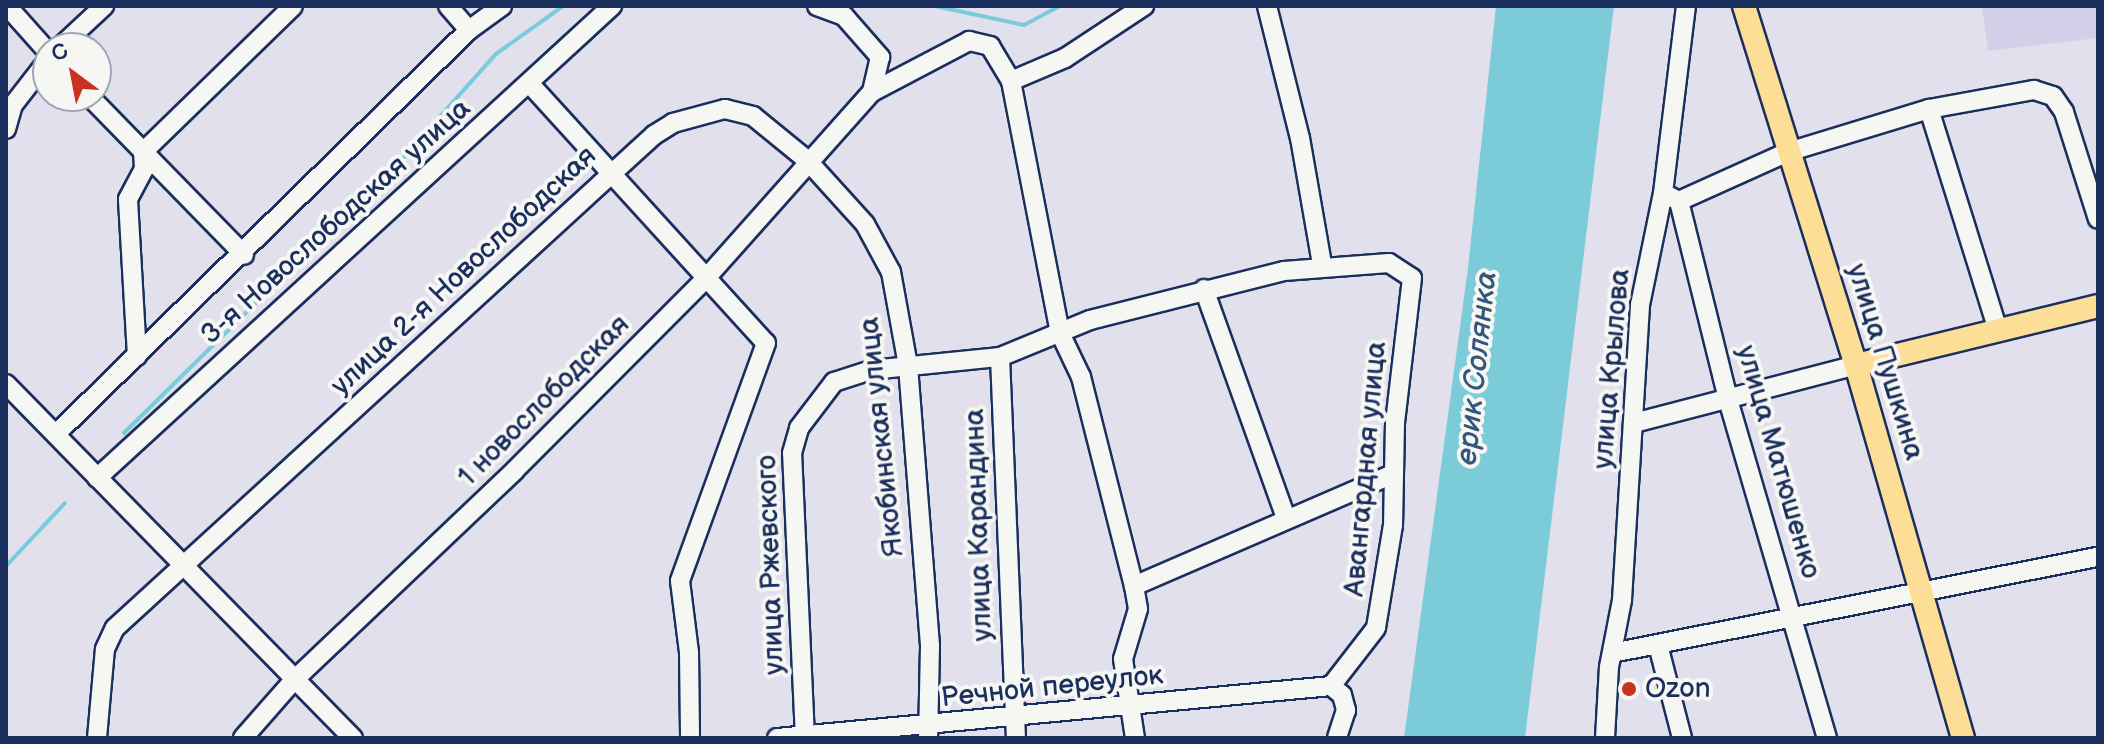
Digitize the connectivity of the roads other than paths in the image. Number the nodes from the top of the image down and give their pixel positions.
1 (7, 6) edge
2 (104, 6) edge
3 (293, 6) edge
4 (448, 6) edge
5 (502, 6) edge
6 (612, 6) edge
7 (817, 6) edge
8 (1144, 6) edge
9 (1267, 6) edge
10 (1686, 6) edge
11 (1744, 6) edge
12 (469, 30) junction
13 (76, 32) edge
14 (32, 34) edge
15 (32, 81) edge
16 (1011, 81) junction
17 (530, 84) junction
18 (872, 92) junction
19 (1929, 109) junction
20 (104, 112) edge
21 (6, 130) edge
22 (6, 145) edge
23 (143, 152) junction
24 (1788, 152) junction
25 (807, 160) junction
26 (612, 172) junction
27 (1671, 197) junction
28 (2098, 219) edge
29 (244, 255) junction
30 (1322, 264) junction
31 (707, 277) junction
32 (1412, 278) joint
33 (1204, 289) junction
34 (2098, 306) edge
35 (1998, 330) junction
36 (1060, 333) junction
37 (137, 356) junction
38 (1000, 357) junction
39 (1856, 365) junction
40 (908, 366) junction
41 (6, 384) edge
42 (1729, 403) junction
43 (1634, 423) junction
44 (56, 434) junction
45 (1391, 475) junction
46 (97, 478) junction
47 (1286, 518) junction
48 (2098, 557) edge
49 (183, 568) junction
50 (1134, 586) junction
51 (1922, 592) junction
52 (1795, 619) junction
53 (1658, 645) junction
54 (1612, 653) junction
55 (293, 681) junction
56 (1331, 686) junction
57 (1133, 708) junction
58 (1015, 716) junction
59 (928, 732) edge
60 (805, 735) edge
61 (97, 738) edge
62 (243, 738) edge
63 (353, 738) edge
64 (690, 738) edge
65 (777, 738) edge
66 (1016, 738) edge
67 (1135, 738) edge
68 (1337, 738) edge
69 (1605, 738) edge
70 (1682, 738) edge
71 (1827, 738) edge
72 (1963, 738) edge

1 - 14 street
2 - 13 street
3 - 23 street
4 - 12 street
5 - 12 street, 3-я Новослободская улица
6 - 17 street, 3-я Новослободская улица
7 - 18 street
8 - 16 street
9 - 30 street
10 - 27 street, улица Крылова
11 - 24 main road, улица Пушкина
12 - 29 street, 3-я Новослободская улица
15 - 21 street
16 - 18 street, 1 новослободская
16 - 36 street, 1 новослободская
17 - 26 street
17 - 46 street, 3-я Новослободская улица
18 - 25 street, 1 новослободская
19 - 24 street
19 - 28 street
19 - 35 street
20 - 23 street
21 - 22 street
23 - 29 street
23 - 37 street
24 - 27 street
24 - 39 main road, улица Пушкина
25 - 26 street, улица 2-я Новослободская
25 - 31 street, 1 новослободская
25 - 40 street, Якобинская улица
26 - 31 street
26 - 49 street, улица 2-я Новослободская
27 - 42 street, улица Матюшенко
27 - 43 street, улица Крылова
29 - 37 street, 3-я Новослободская улица
30 - 32 street, улица Ржевского
30 - 33 street, улица Ржевского
31 - 55 street, 1 новослободская
31 - 64 street
32 - 45 street, Авангардная улица
33 - 36 street, улица Ржевского
33 - 47 street
34 - 35 main road
35 - 39 main road
36 - 38 street, улица Ржевского
36 - 50 street, 1 новослободская
37 - 44 street, 3-я Новослободская улица
38 - 40 street, улица Ржевского
38 - 58 street, улица Карандина
39 - 42 street
39 - 51 main road, улица Пушкина
40 - 59 street, Якобинская улица
40 - 60 street, улица Ржевского
41 - 44 street
42 - 43 street
42 - 52 street, улица Матюшенко
43 - 54 street, улица Крылова
44 - 46 street
45 - 47 street
45 - 56 street, Авангардная улица
46 - 49 street
47 - 50 street
48 - 51 street
49 - 55 street
49 - 61 street, улица 2-я Новослободская
50 - 57 street, 1 новослободская
51 - 52 street
51 - 72 main road, улица Пушкина
52 - 53 street
52 - 71 street, улица Матюшенко
53 - 54 street
53 - 70 street
54 - 69 street, улица Крылова
55 - 62 street, 1 новослободская
55 - 63 street
56 - 57 street, Речной переулок
56 - 68 street
57 - 58 street, Речной переулок
57 - 67 street, 1 новослободская
58 - 59 street, Речной переулок
58 - 66 street, улица Карандина
59 - 60 street, Речной переулок
60 - 65 street, Речной переулок

